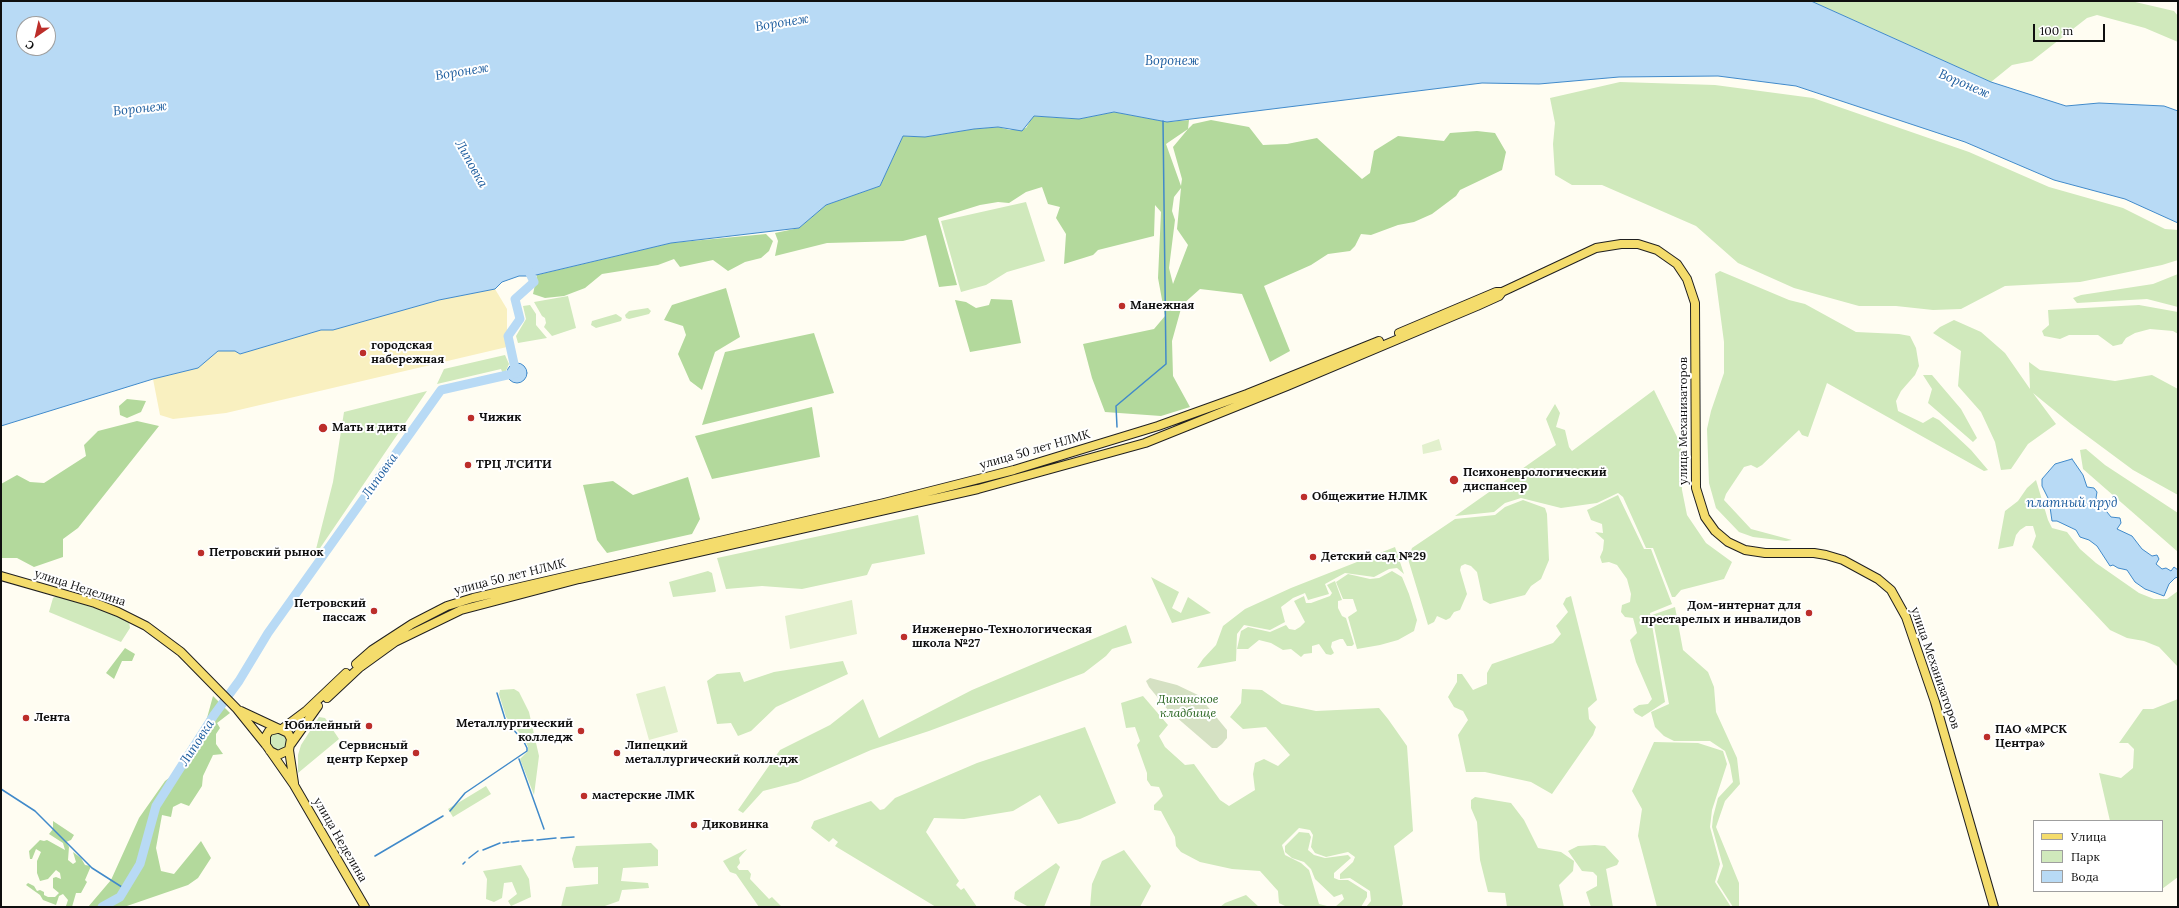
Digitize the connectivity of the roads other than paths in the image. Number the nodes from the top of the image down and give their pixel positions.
1 (1657, 250) joint
2 (1399, 335) junction
3 (986, 477) junction
4 (978, 489) junction
5 (665, 552) junction
6 (658, 561) junction
7 (1, 576) edge
8 (238, 709) junction
9 (280, 729) junction
10 (290, 747) junction
11 (268, 748) junction
12 (294, 785) junction
13 (365, 907) edge
14 (1994, 907) edge

1 - 2 main road, улица 50 лет НЛМК
1 - 14 main road, улица Механизаторов
2 - 3 main road, улица 50 лет НЛМК
2 - 4 main road, улица 50 лет НЛМК
3 - 4 main road
3 - 5 main road, улица 50 лет НЛМК
4 - 6 main road, улица 50 лет НЛМК
5 - 6 main road
5 - 9 main road, улица 50 лет НЛМК
6 - 10 main road, улица 50 лет НЛМК
7 - 8 main road, улица Неделина
8 - 9 main road
8 - 11 main road, улица Неделина
9 - 10 main road
9 - 11 main road
10 - 11 main road
10 - 12 main road
11 - 12 main road, улица Неделина
12 - 13 main road, улица Неделина

